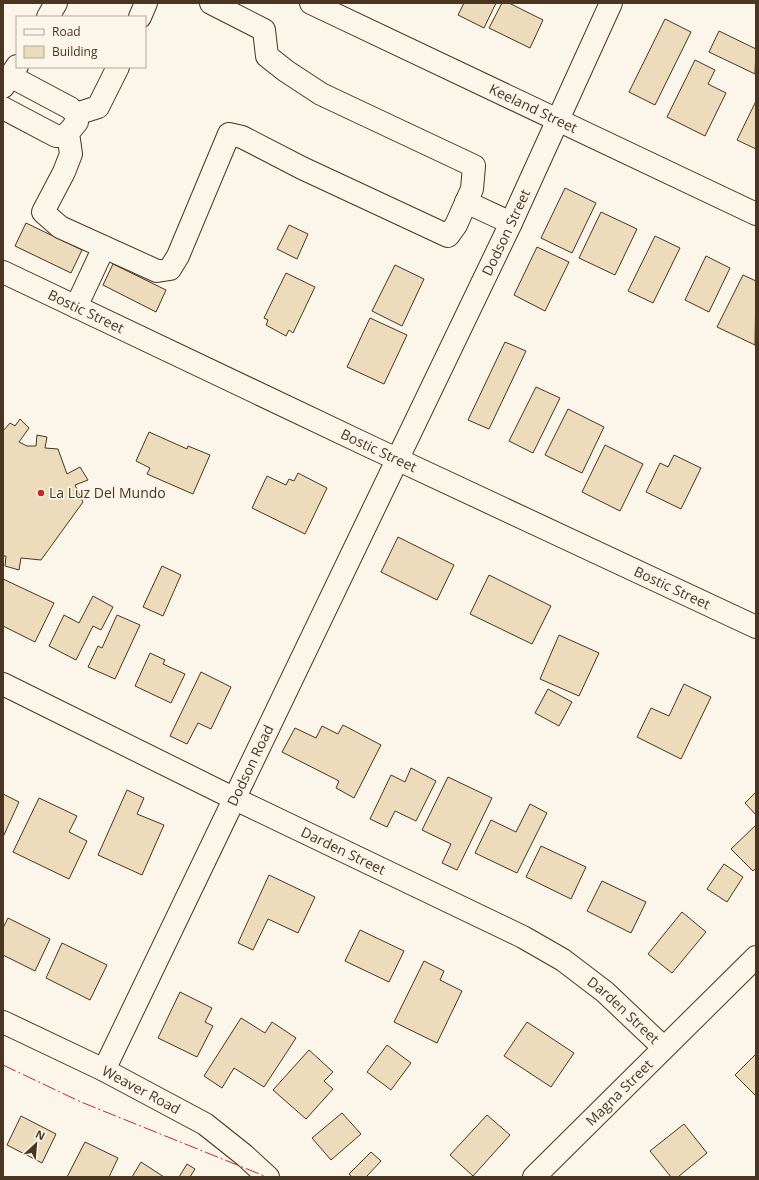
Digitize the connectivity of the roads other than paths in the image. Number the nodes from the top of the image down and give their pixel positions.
1 (56, 3) edge
2 (146, 3) edge
3 (311, 3) edge
4 (611, 3) edge
5 (214, 4) edge
6 (49, 16) edge
7 (140, 16) edge
8 (117, 68) edge
9 (10, 76) edge
10 (3, 108) edge
11 (557, 121) junction
12 (72, 124) junction
13 (466, 202) junction
14 (756, 214) edge
15 (511, 223) junction
16 (104, 247) junction
17 (3, 272) edge
18 (76, 307) junction
19 (396, 459) junction
20 (756, 627) edge
21 (3, 684) edge
22 (233, 798) junction
23 (756, 957) edge
24 (3, 1022) edge
25 (663, 1047) junction
26 (104, 1070) junction
27 (268, 1177) edge
28 (534, 1177) edge

1 - 6 street
2 - 7 street
3 - 11 street, Keeland Street
4 - 11 street, Dodson Street
5 - 13 street
8 - 12 street
9 - 12 street
10 - 12 street
11 - 14 street, Keeland Street
11 - 15 street, Dodson Street
12 - 16 street
13 - 15 street
13 - 16 street
15 - 19 street, Dodson Street
16 - 18 street
17 - 18 street, Bostic Street
18 - 19 street, Bostic Street
19 - 20 street, Bostic Street
19 - 22 street, Dodson Road
21 - 22 street, Darden Street
22 - 25 street, Darden Street
22 - 26 street, Dodson Road
23 - 25 street, Magna Street
24 - 26 street, Weaver Road
25 - 28 street, Magna Street
26 - 27 street, Weaver Road

